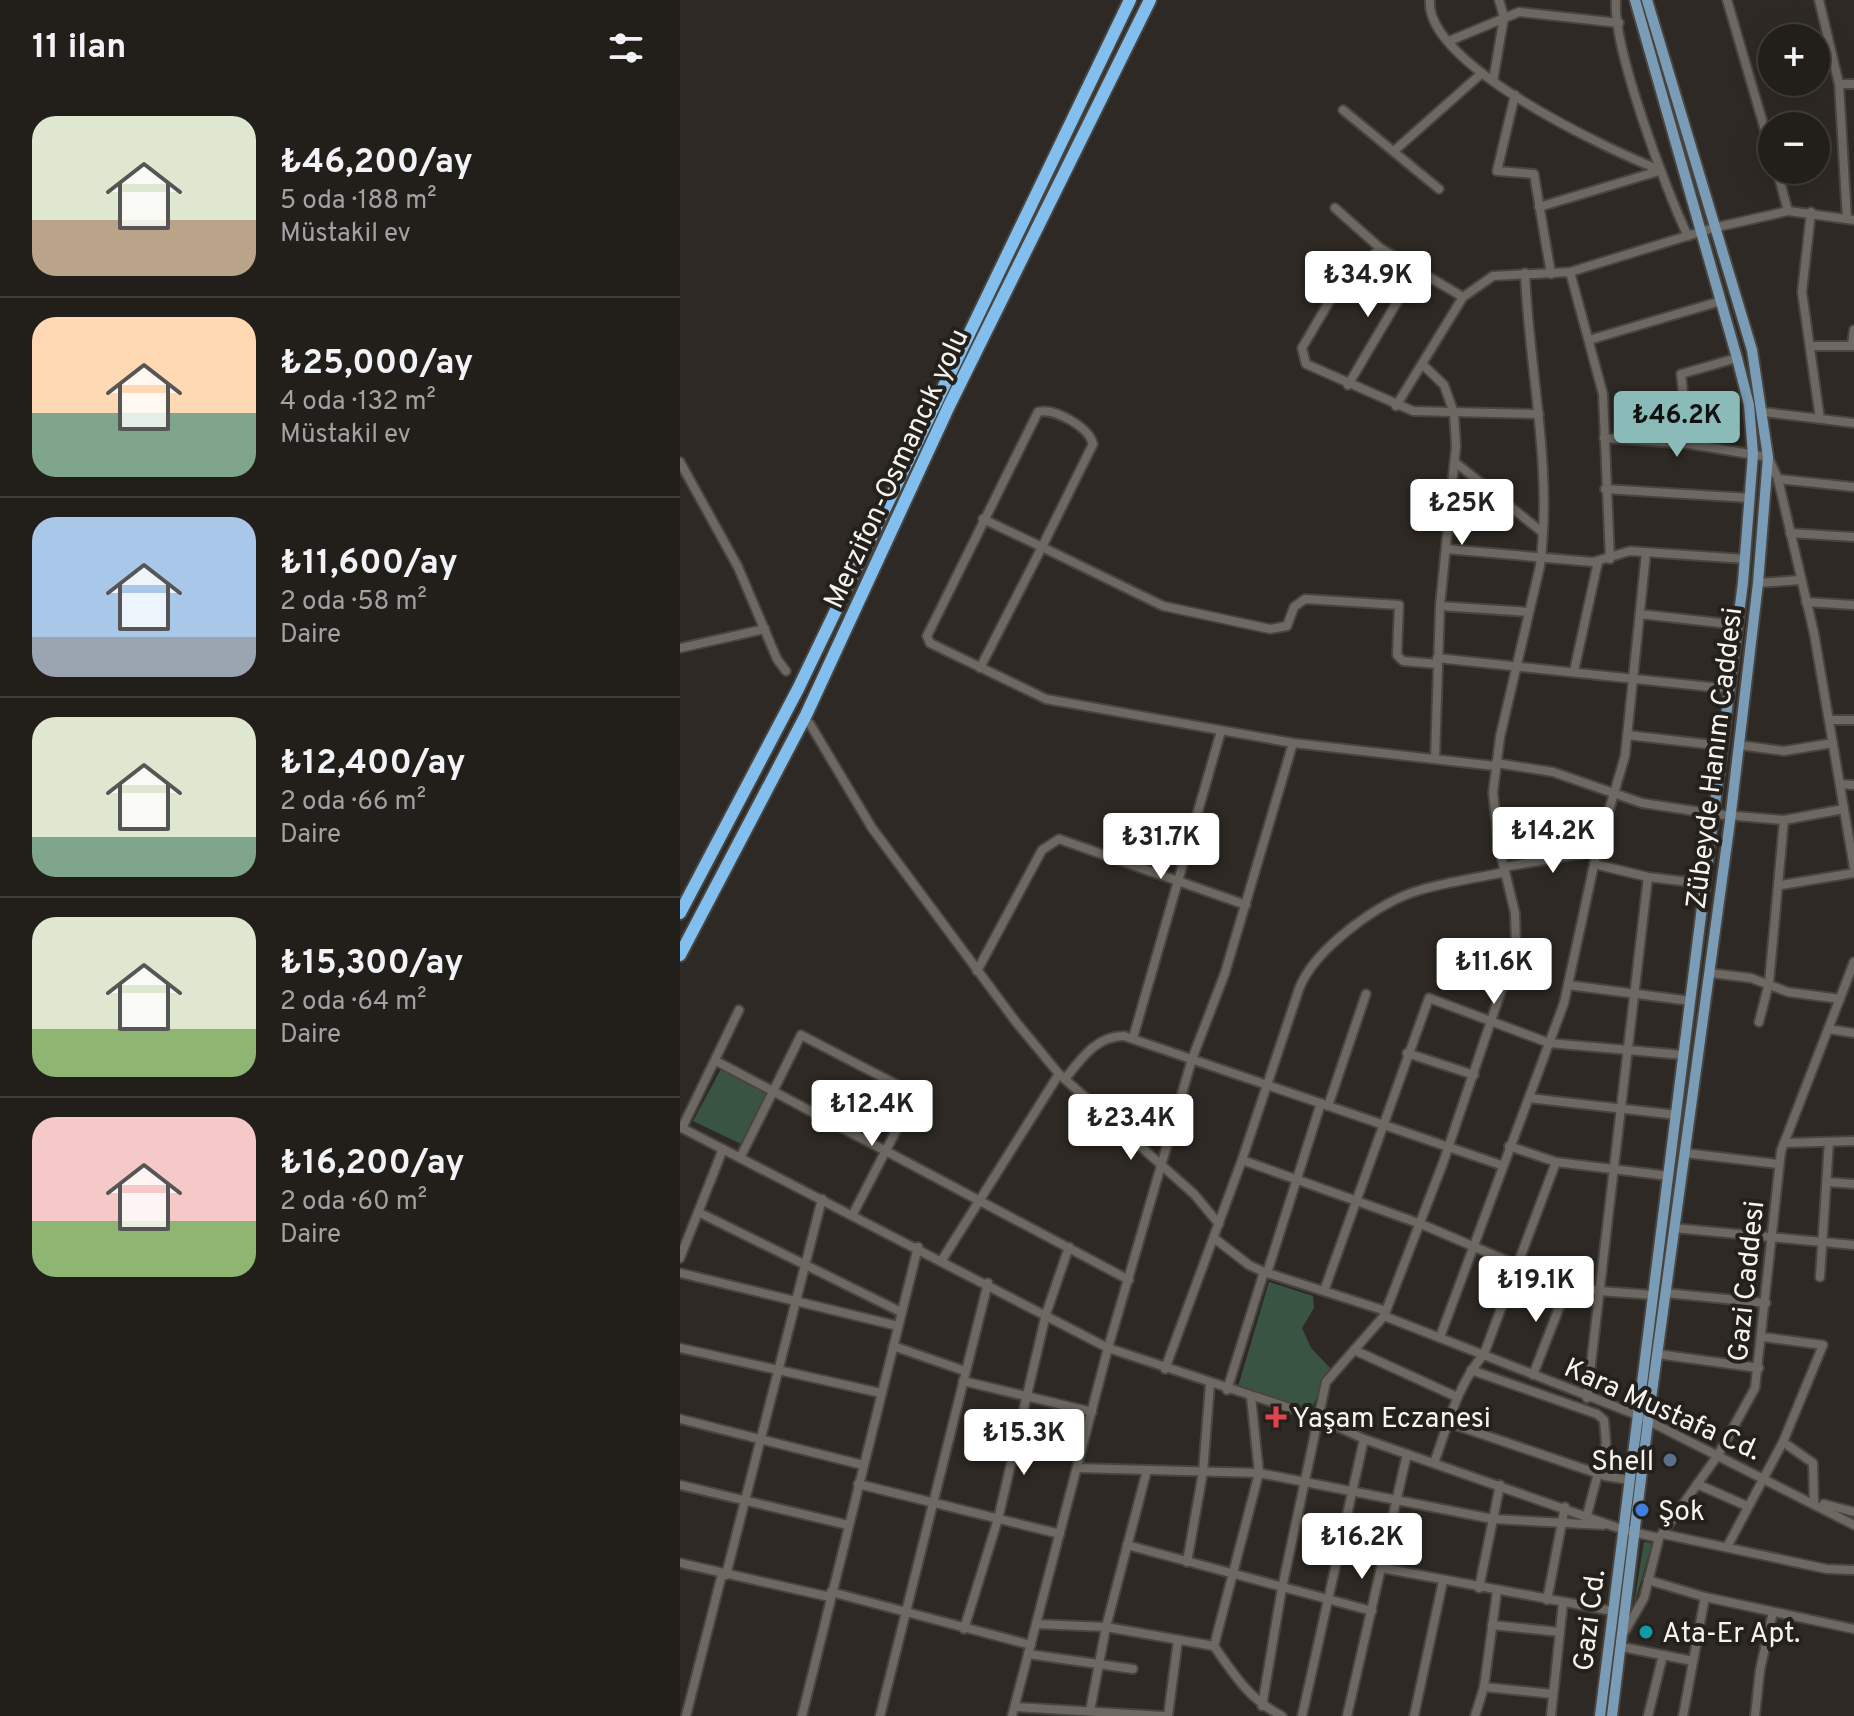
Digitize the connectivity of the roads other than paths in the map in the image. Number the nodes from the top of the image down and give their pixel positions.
1 (1130, 0) edge
2 (1150, 0) edge
3 (1430, 0) edge
4 (1499, 0) edge
5 (1616, 0) edge
6 (1635, 0) edge
7 (1647, 0) edge
8 (1727, 0) edge
9 (1819, 0) edge
10 (1504, 17) junction
11 (1619, 23) junction
12 (1449, 41) junction
13 (1482, 73) junction
14 (1493, 81) junction
15 (1839, 84) junction
16 (1854, 84) edge
17 (1515, 95) junction
18 (1343, 110) dead end
19 (1760, 112) edge
20 (1394, 151) junction
21 (1660, 170) junction
22 (1781, 184) edge
23 (1439, 189) dead end
24 (1539, 207) junction
25 (1335, 208) dead end
26 (1788, 211) junction
27 (1811, 212) junction
28 (1850, 220) edge
29 (1713, 228) junction
30 (1702, 234) junction
31 (1688, 236) junction
32 (1380, 248) junction
33 (1416, 270) junction
34 (1570, 272) junction
35 (1525, 273) junction
36 (1551, 274) junction
37 (1463, 297) junction
38 (1721, 301) junction
39 (1854, 330) edge
40 (1589, 340) junction
41 (1811, 346) junction
42 (1853, 346) edge
43 (1737, 358) junction
44 (1422, 364) junction
45 (1348, 385) junction
46 (1396, 406) junction
47 (1764, 412) junction
48 (1454, 413) junction
49 (1539, 414) junction
50 (1820, 419) junction
51 (1854, 423) edge
52 (1604, 438) junction
53 (1689, 444) junction
54 (1753, 454) junction
55 (1768, 457) junction
56 (680, 462) edge
57 (1456, 463) junction
58 (1778, 479) junction
59 (1854, 487) edge
60 (1605, 489) junction
61 (1750, 498) junction
62 (983, 519) junction
63 (1542, 532) junction
64 (1790, 533) junction
65 (1854, 537) edge
66 (1042, 547) junction
67 (1446, 549) junction
68 (1646, 553) junction
69 (1541, 557) junction
70 (1610, 559) junction
71 (1745, 559) junction
72 (1598, 562) junction
73 (1801, 580) junction
74 (1758, 583) junction
75 (1806, 602) junction
76 (1854, 605) edge
77 (1440, 606) junction
78 (1528, 612) junction
79 (1640, 614) junction
80 (1738, 625) junction
81 (765, 629) junction
82 (680, 648) edge
83 (1437, 661) junction
84 (1516, 666) junction
85 (980, 668) junction
86 (786, 671) dead end
87 (1574, 671) junction
88 (1633, 678) junction
89 (1730, 689) junction
90 (1829, 720) junction
91 (1854, 720) edge
92 (810, 724) dead end
93 (1221, 731) junction
94 (1627, 735) junction
95 (1293, 743) junction
96 (1833, 743) junction
97 (1739, 745) junction
98 (1723, 746) junction
99 (1435, 758) junction
100 (1496, 764) junction
101 (1840, 784) junction
102 (1854, 785) edge
103 (1613, 796) junction
104 (1844, 809) junction
105 (1714, 814) junction
106 (1731, 814) junction
107 (1784, 820) junction
108 (1597, 851) junction
109 (1594, 864) junction
110 (1504, 870) junction
111 (1854, 871) edge
112 (1648, 877) junction
113 (1179, 880) junction
114 (1706, 884) junction
115 (1781, 885) junction
116 (1246, 905) junction
117 (680, 913) edge
118 (680, 955) edge
119 (1854, 962) edge
120 (977, 971) junction
121 (1710, 973) junction
122 (1769, 983) junction
123 (1568, 985) junction
124 (1366, 994) dead end
125 (1635, 995) junction
126 (1840, 999) junction
127 (1691, 1001) junction
128 (739, 1010) dead end
129 (1493, 1022) junction
130 (1759, 1022) dead end
131 (1828, 1029) junction
132 (1854, 1033) edge
133 (1133, 1038) junction
134 (1549, 1043) junction
135 (1629, 1051) junction
136 (1407, 1053) junction
137 (1684, 1055) junction
138 (1192, 1059) junction
139 (716, 1061) junction
140 (1474, 1075) junction
141 (1062, 1076) junction
142 (1268, 1084) junction
143 (774, 1090) junction
144 (1529, 1098) junction
145 (1324, 1104) junction
146 (1621, 1110) junction
147 (1677, 1115) junction
148 (1382, 1125) junction
149 (681, 1127) edge
150 (1854, 1141) edge
151 (1829, 1142) junction
152 (1784, 1143) junction
153 (1449, 1146) junction
154 (1509, 1146) junction
155 (723, 1149) junction
156 (888, 1151) junction
157 (1685, 1153) junction
158 (740, 1158) junction
159 (1242, 1160) junction
160 (1556, 1162) junction
161 (1778, 1164) junction
162 (1501, 1165) junction
163 (1161, 1168) junction
164 (1612, 1170) junction
165 (1669, 1176) junction
166 (1297, 1180) junction
167 (1828, 1182) junction
168 (1854, 1184) edge
169 (822, 1199) junction
170 (1355, 1200) junction
171 (979, 1204) junction
172 (698, 1212) junction
173 (853, 1214) junction
174 (1219, 1224) junction
175 (1421, 1224) junction
176 (1674, 1228) junction
177 (1214, 1238) junction
178 (1772, 1238) junction
179 (1822, 1242) junction
180 (1473, 1245) junction
181 (1854, 1245) edge
182 (682, 1246) edge
183 (918, 1247) junction
184 (1069, 1247) junction
185 (680, 1258) edge
186 (942, 1260) junction
187 (804, 1264) junction
188 (1517, 1264) junction
189 (1266, 1272) junction
190 (680, 1273) edge
191 (1820, 1277) dead end
192 (1129, 1280) junction
193 (988, 1283) junction
194 (1568, 1285) junction
195 (1324, 1291) junction
196 (1599, 1291) junction
197 (1666, 1293) junction
198 (1654, 1295) junction
199 (794, 1300) junction
200 (1766, 1303) junction
201 (901, 1312) junction
202 (1046, 1314) junction
203 (1385, 1314) junction
204 (898, 1326) junction
205 (1440, 1337) junction
206 (1763, 1337) junction
207 (893, 1346) junction
208 (680, 1348) edge
209 (1108, 1348) junction
210 (1354, 1350) junction
211 (1484, 1354) junction
212 (1657, 1354) junction
213 (777, 1368) junction
214 (1759, 1368) junction
215 (1165, 1369) junction
216 (1471, 1370) junction
217 (1533, 1375) junction
218 (964, 1376) junction
219 (1210, 1384) junction
220 (1227, 1390) junction
221 (881, 1393) junction
222 (1026, 1397) junction
223 (1251, 1397) junction
224 (1457, 1397) junction
225 (1587, 1398) junction
226 (1092, 1412) junction
227 (1637, 1415) junction
228 (1317, 1417) junction
229 (680, 1419) edge
230 (1648, 1421) junction
231 (1449, 1423) junction
232 (758, 1439) junction
233 (1364, 1439) junction
234 (1783, 1442) junction
235 (1407, 1454) junction
236 (1718, 1455) junction
237 (1434, 1463) junction
238 (863, 1465) junction
239 (1077, 1468) junction
240 (1147, 1470) junction
241 (1203, 1472) junction
242 (1259, 1473) junction
243 (1598, 1473) junction
244 (1763, 1477) junction
245 (1630, 1480) junction
246 (1306, 1482) junction
247 (858, 1484) junction
248 (1697, 1484) junction
249 (680, 1485) edge
250 (1500, 1485) junction
251 (1352, 1490) junction
252 (1397, 1498) junction
253 (744, 1499) junction
254 (932, 1502) junction
255 (1814, 1502) junction
256 (1747, 1506) junction
257 (1565, 1507) junction
258 (1854, 1510) edge
259 (1587, 1515) junction
260 (998, 1519) junction
261 (1493, 1519) junction
262 (848, 1525) junction
263 (1562, 1525) junction
264 (1610, 1525) junction
265 (1852, 1525) edge
266 (1628, 1531) junction
267 (1060, 1534) junction
268 (1661, 1536) junction
269 (1127, 1545) junction
270 (1727, 1547) junction
271 (1187, 1562) junction
272 (680, 1563) edge
273 (1382, 1568) junction
274 (1854, 1570) edge
275 (724, 1574) junction
276 (1233, 1575) junction
277 (1648, 1580) junction
278 (1443, 1581) junction
279 (1282, 1588) junction
280 (1479, 1588) junction
281 (1497, 1591) junction
282 (830, 1595) junction
283 (1705, 1597) junction
284 (1328, 1600) junction
285 (1547, 1600) junction
286 (1563, 1603) junction
287 (1372, 1611) junction
288 (1613, 1611) junction
289 (1773, 1612) junction
290 (905, 1613) junction
291 (1036, 1624) junction
292 (1492, 1625) junction
293 (1106, 1627) junction
294 (964, 1629) junction
295 (1854, 1629) edge
296 (1625, 1631) junction
297 (1560, 1632) junction
298 (1178, 1640) junction
299 (1214, 1646) junction
300 (1622, 1647) junction
301 (1030, 1650) junction
302 (1663, 1655) junction
303 (1693, 1661) junction
304 (1099, 1664) junction
305 (1133, 1669) dead end
306 (1484, 1687) junction
307 (1553, 1694) junction
308 (1262, 1706) junction
309 (1013, 1712) edge
310 (1096, 1713) edge
311 (1142, 1715) edge
312 (686, 1716) edge
313 (802, 1716) edge
314 (880, 1716) edge
315 (1166, 1716) edge
316 (1282, 1716) edge
317 (1302, 1716) edge
318 (1347, 1716) edge
319 (1414, 1716) edge
320 (1475, 1716) edge
321 (1551, 1716) edge
322 (1600, 1716) edge
323 (1612, 1716) edge
324 (1648, 1716) edge
325 (1683, 1716) edge
326 (1755, 1716) edge

1 - 117 highway, Merzifon-Osmancık yolu
2 - 118 highway, Merzifon-Osmancık yolu
3 - 12 street
4 - 10 street
5 - 11 street
6 - 30 main road
7 - 29 main road, Zübeyde Hanım Caddesi
8 - 19 street
9 - 15 street
10 - 11 street
10 - 12 street
10 - 14 street
11 - 21 street
12 - 13 street
13 - 14 street
13 - 20 street
14 - 17 street
15 - 16 street
15 - 28 street
17 - 21 street
17 - 24 street
18 - 20 street
20 - 23 street
21 - 24 street
21 - 31 street
22 - 26 street
24 - 36 street
25 - 32 street
26 - 27 street
26 - 29 street
27 - 28 street
27 - 41 street
29 - 30 street
29 - 47 main road, Zübeyde Hanım Caddesi
30 - 31 street
30 - 38 main road
31 - 34 street
32 - 33 street
32 - 45 street
33 - 37 street
33 - 45 street
34 - 36 street
34 - 40 street
35 - 36 street
35 - 37 street
35 - 49 street
37 - 44 street
38 - 40 street
38 - 43 main road
39 - 42 street
40 - 52 street
41 - 42 street
41 - 50 street
43 - 53 street
43 - 54 main road
44 - 46 street
44 - 48 street
45 - 46 street
46 - 48 street
47 - 50 street
47 - 55 main road, Zübeyde Hanım Caddesi
48 - 49 street
48 - 57 street
49 - 63 street
50 - 51 street
52 - 53 street
52 - 60 street
53 - 54 street
54 - 55 street
54 - 61 main road
55 - 58 street
55 - 74 main road, Zübeyde Hanım Caddesi
56 - 81 street
57 - 63 street
57 - 67 street
58 - 59 street
58 - 64 street
60 - 61 street
60 - 70 street
61 - 71 main road
62 - 66 street
62 - 66 street
62 - 85 street
63 - 69 street
64 - 65 street
64 - 73 street
66 - 83 street
66 - 85 street
67 - 69 street
67 - 77 street
68 - 70 street
68 - 71 street
68 - 79 street
69 - 72 street
69 - 78 street
70 - 72 street
71 - 80 main road
72 - 87 street
73 - 74 street
73 - 75 street
74 - 97 main road, Zübeyde Hanım Caddesi
75 - 76 street
75 - 90 street
77 - 78 street
77 - 83 street
78 - 84 street
79 - 80 street
79 - 88 street
80 - 89 main road
81 - 82 street
81 - 86 street
83 - 84 street
83 - 99 street
84 - 87 street
84 - 100 street
85 - 93 street
87 - 88 street
88 - 89 street
88 - 94 street
89 - 98 main road
90 - 91 street
90 - 96 street
92 - 120 street
93 - 95 street
93 - 113 street
94 - 98 street
94 - 103 street
95 - 99 street
95 - 116 street
96 - 97 street
96 - 101 street
97 - 106 main road, Zübeyde Hanım Caddesi
98 - 105 main road
99 - 100 street
100 - 103 street
100 - 110 street
101 - 102 street
101 - 104 street
103 - 105 street
103 - 108 street
104 - 107 street
104 - 111 street
105 - 106 street
105 - 114 main road
106 - 107 street
106 - 121 main road, Zübeyde Hanım Caddesi
107 - 115 street
108 - 109 street
108 - 110 street
109 - 112 street
109 - 123 street
110 - 129 street
110 - 142 street
111 - 115 street
112 - 114 street
112 - 125 street
113 - 116 street
113 - 120 street
113 - 133 street
114 - 127 main road
115 - 122 street
116 - 138 street
119 - 126 street, Gazi Caddesi
120 - 141 street
121 - 122 street
121 - 157 main road, Zübeyde Hanım Caddesi
122 - 126 street
122 - 130 street
123 - 125 street
123 - 134 street
124 - 145 street
125 - 127 street
125 - 135 street
126 - 131 street, Gazi Caddesi
127 - 137 main road
128 - 139 street
129 - 134 street
129 - 136 street
129 - 140 street
131 - 132 street
131 - 152 street, Gazi Caddesi
133 - 138 street
133 - 141 street
134 - 135 street
134 - 144 street
135 - 137 street
135 - 146 street
136 - 140 street
136 - 148 street
137 - 147 main road
138 - 142 street
138 - 163 street
139 - 143 street
139 - 149 street
140 - 153 street
141 - 163 street
141 - 171 street
142 - 145 street
142 - 159 street
143 - 156 street
143 - 156 street
143 - 158 street
144 - 146 street
144 - 154 street
145 - 148 street
145 - 166 street
146 - 147 street
146 - 164 street
147 - 165 main road
148 - 153 street
148 - 170 street
149 - 155 street
150 - 151 street
151 - 152 street
151 - 167 street
152 - 161 street, Gazi Caddesi
153 - 162 street
153 - 175 street
154 - 160 street
154 - 162 street
155 - 158 street
155 - 172 street
156 - 171 street
156 - 173 street
157 - 161 street
157 - 176 main road, Zübeyde Hanım Caddesi
158 - 169 street
159 - 166 street
159 - 174 street
160 - 164 street
160 - 188 street
161 - 178 street, Gazi Caddesi
162 - 180 street
163 - 174 street
163 - 192 street
164 - 165 street
164 - 196 street
165 - 198 main road
166 - 170 street
166 - 189 street
167 - 168 street
167 - 179 street
169 - 173 street
169 - 187 street
170 - 175 street
170 - 195 street
171 - 184 street
171 - 186 street
172 - 182 street
172 - 187 street
173 - 183 street
174 - 177 street
175 - 180 street
175 - 203 street
176 - 178 street
176 - 197 main road, Zübeyde Hanım Caddesi
177 - 189 street, Kara Mustafa Cd.
177 - 215 street
178 - 179 street
178 - 200 street, Gazi Caddesi
179 - 181 street
179 - 191 street
180 - 188 street
180 - 205 street
182 - 185 street
183 - 186 street
183 - 201 street
184 - 192 street
184 - 202 street
186 - 193 street
187 - 199 street
187 - 201 street
188 - 194 street
188 - 211 street
189 - 195 street, Kara Mustafa Cd.
189 - 220 street
190 - 199 street
192 - 209 street
193 - 202 street
193 - 218 street
194 - 196 street
194 - 217 street
195 - 203 street, Kara Mustafa Cd.
196 - 198 street
196 - 225 street
197 - 200 street
197 - 212 main road, Zübeyde Hanım Caddesi
198 - 227 main road
199 - 204 street
199 - 213 street
200 - 206 street, Gazi Caddesi
201 - 204 street
202 - 209 street
202 - 222 street
203 - 205 street, Kara Mustafa Cd.
203 - 210 street
204 - 207 street
205 - 211 street, Kara Mustafa Cd.
206 - 214 street, Gazi Caddesi
206 - 234 street
207 - 218 street
207 - 221 street
208 - 213 street
209 - 215 street
209 - 226 street
210 - 224 street
210 - 228 street
211 - 216 street
211 - 217 street, Kara Mustafa Cd.
212 - 214 street
212 - 230 main road, Zübeyde Hanım Caddesi
213 - 221 street
213 - 232 street
214 - 236 street, Gazi Caddesi
215 - 219 street
216 - 224 street
216 - 243 street
217 - 225 street, Kara Mustafa Cd.
218 - 222 street
218 - 254 street
219 - 220 street
219 - 241 street
220 - 223 street
221 - 238 street
222 - 226 street
222 - 260 street
223 - 228 street
223 - 242 street
224 - 231 street
225 - 227 street, Kara Mustafa Cd.
226 - 239 street
227 - 230 street, Kara Mustafa Cd.
227 - 245 main road
228 - 233 street
228 - 246 street
229 - 232 street
230 - 236 street, Kara Mustafa Cd.
230 - 266 main road, Zübeyde Hanım Caddesi
231 - 237 street
231 - 243 street
232 - 238 street
232 - 253 street
233 - 235 street
233 - 251 street
234 - 244 street
234 - 255 street
235 - 237 street
235 - 252 street
236 - 244 street, Kara Mustafa Cd.
236 - 248 street, Gazi Caddesi
237 - 250 street
238 - 247 street
239 - 240 street
239 - 267 street
240 - 241 street
240 - 269 street
241 - 242 street
241 - 271 street
242 - 246 street
242 - 276 street
243 - 245 street
243 - 259 street
244 - 255 street, Kara Mustafa Cd.
244 - 256 street
245 - 266 main road
246 - 251 street
246 - 279 street
247 - 254 street
247 - 262 street
248 - 256 street
248 - 268 street, Gazi Caddesi
249 - 253 street
250 - 257 street
250 - 261 street
251 - 252 street
251 - 284 street
252 - 261 street
252 - 273 street
253 - 262 street
253 - 275 street
254 - 260 street
254 - 290 street
255 - 258 street
255 - 265 street
256 - 270 street
257 - 259 street
257 - 263 street
258 - 265 street
259 - 264 street
260 - 267 street
260 - 294 street
261 - 263 street
261 - 280 street
262 - 282 street
263 - 264 street
263 - 285 street
264 - 266 street
266 - 268 street
266 - 288 main road, Gazi Cd.
266 - 296 main road, Gazi Cd.
267 - 291 street
268 - 270 street
268 - 277 street, Gazi Caddesi
269 - 271 street
269 - 293 street
270 - 274 street
271 - 276 street
272 - 275 street
273 - 278 street
273 - 287 street
275 - 282 street
275 - 312 street
276 - 279 street
276 - 299 street
277 - 283 street
277 - 296 street, Gazi Caddesi
278 - 280 street
278 - 319 street
279 - 284 street
279 - 308 street
280 - 281 street
281 - 285 street
281 - 292 street
282 - 290 street
282 - 313 street
283 - 289 street
283 - 303 street
284 - 287 street
284 - 317 street
285 - 286 street
286 - 288 street
286 - 297 street
287 - 318 street
288 - 322 main road, Gazi Cd.
289 - 295 street
289 - 326 street
290 - 294 street
290 - 314 street
291 - 293 street
291 - 301 street
292 - 297 street
292 - 306 street
293 - 298 street
293 - 304 street
294 - 301 street
296 - 300 main road, Gazi Cd.
297 - 307 street
298 - 299 street
298 - 315 street
299 - 308 street
300 - 302 street
300 - 323 main road, Gazi Cd.
301 - 304 street
301 - 309 street
302 - 303 street
302 - 324 street
303 - 325 street
304 - 305 street
304 - 310 street
306 - 307 street
306 - 320 street
307 - 321 street
308 - 316 street
309 - 310 street
310 - 311 street
311 - 315 street

